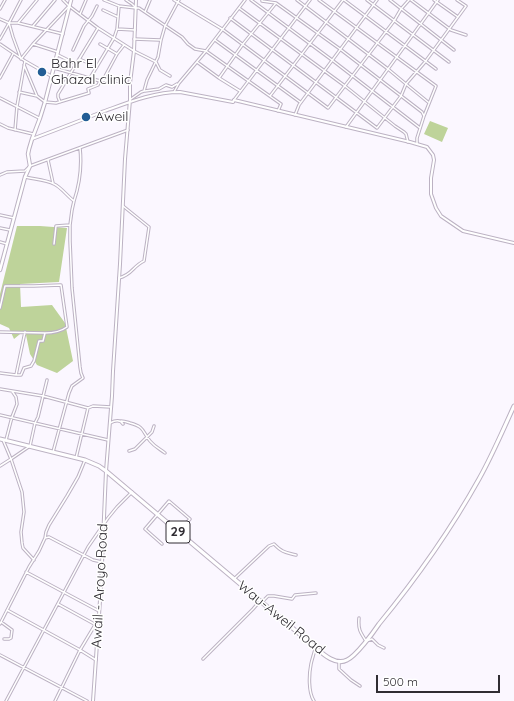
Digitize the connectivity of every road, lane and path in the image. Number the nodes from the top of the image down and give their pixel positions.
1 (5, 0) edge
2 (21, 0) edge
3 (37, 0) edge
4 (55, 0) edge
5 (63, 0) edge
6 (71, 0) edge
7 (86, 0) edge
8 (104, 0) edge
9 (126, 0) edge
10 (136, 0) edge
11 (150, 0) edge
12 (244, 0) edge
13 (251, 0) edge
14 (262, 0) edge
15 (297, 0) edge
16 (310, 0) edge
17 (319, 0) edge
18 (343, 0) edge
19 (367, 0) edge
20 (377, 0) edge
21 (390, 0) edge
22 (410, 0) edge
23 (434, 0) edge
24 (457, 0) edge
25 (176, 1) edge
26 (438, 1) edge
27 (276, 3) junction
28 (373, 5) junction
29 (69, 6) junction
30 (97, 6) dead end
31 (119, 6) junction
32 (305, 6) junction
33 (0, 8) edge
34 (136, 8) junction
35 (239, 8) junction
36 (401, 9) junction
37 (103, 10) dead end
38 (334, 11) junction
39 (145, 12) junction
40 (268, 13) junction
41 (429, 13) junction
42 (80, 14) junction
43 (365, 16) junction
44 (118, 17) junction
45 (458, 17) junction
46 (230, 18) junction
47 (296, 18) junction
48 (0, 19) edge
49 (88, 20) junction
50 (394, 21) junction
51 (326, 22) junction
52 (9, 23) junction
53 (18, 23) junction
54 (260, 23) junction
55 (421, 24) junction
56 (32, 26) junction
57 (165, 26) junction
58 (357, 27) junction
59 (98, 28) junction
60 (289, 28) junction
61 (46, 29) junction
62 (117, 29) junction
63 (222, 29) junction
64 (450, 29) junction
65 (135, 30) junction
66 (386, 32) junction
67 (318, 33) junction
68 (63, 34) junction
69 (252, 34) junction
70 (413, 35) junction
71 (466, 35) dead end
72 (114, 38) junction
73 (348, 38) junction
74 (0, 39) edge
75 (134, 39) junction
76 (280, 39) junction
77 (161, 40) junction
78 (214, 40) junction
79 (441, 40) junction
80 (310, 43) junction
81 (378, 43) junction
82 (0, 44) edge
83 (33, 44) junction
84 (100, 44) dead end
85 (243, 44) junction
86 (124, 45) junction
87 (405, 46) junction
88 (107, 48) junction
89 (272, 49) junction
90 (340, 49) junction
91 (74, 50) dead end
92 (454, 50) dead end
93 (134, 51) junction
94 (206, 51) junction
95 (433, 51) junction
96 (13, 53) junction
97 (58, 54) junction
98 (117, 54) junction
99 (301, 54) junction
100 (369, 54) junction
101 (235, 55) junction
102 (397, 57) junction
103 (21, 59) junction
104 (79, 59) junction
105 (264, 60) junction
106 (332, 60) junction
107 (25, 61) junction
108 (156, 62) junction
109 (197, 62) junction
110 (425, 62) junction
111 (449, 62) dead end
112 (76, 64) junction
113 (24, 65) junction
114 (293, 65) junction
115 (361, 65) junction
116 (227, 66) junction
117 (96, 67) junction
118 (54, 68) junction
119 (388, 69) junction
120 (436, 69) dead end
121 (0, 70) edge
122 (256, 70) junction
123 (324, 71) junction
124 (3, 72) junction
125 (416, 72) junction
126 (71, 73) junction
127 (285, 75) junction
128 (52, 76) junction
129 (170, 76) dead end
130 (353, 76) junction
131 (0, 78) edge
132 (90, 78) junction
133 (219, 78) junction
134 (103, 80) junction
135 (380, 80) junction
136 (100, 81) junction
137 (248, 81) junction
138 (316, 82) junction
139 (130, 83) junction
140 (179, 83) junction
141 (406, 84) junction
142 (277, 86) junction
143 (345, 86) junction
144 (144, 91) junction
145 (240, 91) junction
146 (372, 91) junction
147 (19, 92) junction
148 (174, 92) junction
149 (308, 92) junction
150 (37, 96) junction
151 (270, 96) junction
152 (401, 96) junction
153 (336, 97) junction
154 (0, 98) edge
155 (234, 100) junction
156 (130, 101) junction
157 (45, 102) junction
158 (60, 102) junction
159 (300, 102) junction
160 (365, 102) junction
161 (429, 102) junction
162 (17, 106) junction
163 (393, 107) junction
164 (278, 111) junction
165 (356, 113) junction
166 (295, 115) junction
167 (424, 116) junction
168 (40, 118) junction
169 (385, 118) junction
170 (0, 124) edge
171 (346, 127) junction
172 (420, 128) junction
173 (15, 130) junction
174 (128, 130) junction
175 (33, 134) junction
176 (32, 139) junction
177 (408, 142) junction
178 (417, 144) junction
179 (80, 148) junction
180 (48, 160) junction
181 (30, 166) junction
182 (0, 175) edge
183 (25, 177) junction
184 (53, 183) junction
185 (74, 201) junction
186 (123, 206) junction
187 (0, 215) edge
188 (14, 218) junction
189 (70, 225) junction
190 (0, 228) edge
191 (11, 231) junction
192 (0, 242) edge
193 (514, 243) edge
194 (8, 244) junction
195 (54, 244) dead end
196 (0, 255) edge
197 (4, 256) junction
198 (0, 269) edge
199 (119, 278) junction
200 (0, 308) edge
201 (0, 332) edge
202 (25, 332) junction
203 (45, 332) junction
204 (0, 373) edge
205 (16, 375) junction
206 (47, 380) dead end
207 (0, 389) edge
208 (12, 391) junction
209 (43, 396) junction
210 (66, 402) junction
211 (514, 406) edge
212 (111, 407) junction
213 (88, 408) junction
214 (0, 415) edge
215 (12, 417) junction
216 (121, 421) junction
217 (35, 423) junction
218 (110, 423) junction
219 (124, 424) dead end
220 (154, 426) dead end
221 (60, 428) junction
222 (82, 434) junction
223 (147, 437) junction
224 (3, 439) edge
225 (108, 440) junction
226 (30, 446) junction
227 (129, 451) dead end
228 (53, 452) junction
229 (165, 453) dead end
230 (76, 458) junction
231 (11, 459) junction
232 (85, 460) junction
233 (0, 466) edge
234 (106, 471) junction
235 (132, 492) junction
236 (158, 514) junction
237 (104, 523) junction
238 (178, 532) junction
239 (45, 538) junction
240 (162, 544) dead end
241 (84, 555) junction
242 (296, 555) dead end
243 (34, 560) junction
244 (102, 562) junction
245 (26, 572) junction
246 (234, 580) junction
247 (64, 593) junction
248 (316, 593) dead end
249 (261, 602) junction
250 (58, 604) junction
251 (7, 610) junction
252 (100, 612) junction
253 (359, 618) dead end
254 (1, 623) edge
255 (95, 625) junction
256 (98, 627) junction
257 (43, 630) junction
258 (4, 639) dead end
259 (366, 641) junction
260 (315, 648) junction
261 (384, 648) dead end
262 (80, 650) junction
263 (0, 655) edge
264 (203, 659) dead end
265 (96, 660) junction
266 (339, 662) junction
267 (24, 668) junction
268 (360, 686) dead end
269 (62, 688) junction
270 (6, 701) edge
271 (55, 701) edge
272 (87, 701) edge
273 (93, 701) edge
274 (314, 701) edge

1 - 33 street
2 - 52 street
3 - 53 street
4 - 56 street
5 - 29 street
6 - 29 main road
7 - 42 street
8 - 31 street
9 - 34 street
10 - 34 street, Awail - Aroyo Road
11 - 39 street
12 - 35 street
13 - 40 street
14 - 27 street
15 - 32 street
16 - 32 street
17 - 38 street
18 - 38 street
18 - 43 street
19 - 28 street
20 - 28 street
21 - 36 street
22 - 36 street
22 - 41 street
23 - 26 street
24 - 45 street
25 - 57 street
25 - 63 street
26 - 41 street
26 - 45 street
27 - 40 street
27 - 47 street
28 - 43 street
28 - 50 street
29 - 42 street
29 - 61 street
29 - 68 main road
30 - 49 street
31 - 34 street
31 - 44 street
32 - 47 street
32 - 51 street
34 - 39 street
34 - 65 street, Awail - Aroyo Road
35 - 46 street
35 - 54 street
36 - 50 street
36 - 55 street
37 - 44 street
38 - 51 street
38 - 58 street
39 - 57 street
40 - 54 street
40 - 60 street
41 - 55 street
41 - 64 street
42 - 49 street
43 - 58 street
43 - 66 street
44 - 62 street
45 - 64 street
46 - 63 street
46 - 69 street
47 - 60 street
47 - 67 street
48 - 52 street
49 - 59 street
49 - 91 street
50 - 66 street
50 - 70 street
51 - 67 street
51 - 73 street
52 - 53 street
52 - 74 street
52 - 103 street
53 - 56 street
54 - 69 street
54 - 76 street
55 - 70 street
55 - 79 street
56 - 61 street
57 - 77 street
57 - 94 street
58 - 73 street
58 - 81 street
59 - 72 street
59 - 104 street
60 - 76 street
60 - 80 street
61 - 68 street
61 - 83 street
62 - 65 street
62 - 72 street
63 - 78 street
63 - 85 street
64 - 71 street
64 - 79 street
65 - 75 street, Awail - Aroyo Road
66 - 81 street
66 - 87 street
67 - 80 street
67 - 90 street
68 - 97 main road
69 - 85 street
69 - 89 street
70 - 87 street
70 - 95 street
72 - 86 street
72 - 88 street
73 - 90 street
73 - 100 street
75 - 77 street
75 - 93 street, Awail - Aroyo Road
76 - 89 street
76 - 99 street
77 - 108 street
78 - 94 street
78 - 101 street
79 - 92 street
79 - 95 street
80 - 99 street
80 - 106 street
81 - 100 street
81 - 102 street
82 - 96 street
83 - 97 street
83 - 103 street
84 - 88 street
85 - 101 street
85 - 105 street
86 - 93 street
86 - 98 street
87 - 102 street
87 - 110 street
88 - 98 street
88 - 117 street
89 - 105 street
89 - 114 street
90 - 106 street
90 - 115 street
93 - 108 street
93 - 139 street, Awail - Aroyo Road
94 - 109 street
94 - 116 street
95 - 110 street
95 - 111 street
96 - 103 street
96 - 124 street
97 - 112 street
97 - 118 main road
98 - 134 street
99 - 114 street
99 - 123 street
100 - 115 street
100 - 119 street
101 - 116 street
101 - 122 street
102 - 119 street
102 - 125 street
103 - 107 street
104 - 112 street
104 - 117 street
105 - 122 street
105 - 127 street
106 - 123 street
106 - 130 street
107 - 113 street
107 - 128 street
108 - 129 street
108 - 144 street
109 - 133 street
109 - 140 street
110 - 120 street
110 - 125 street
112 - 126 street
113 - 147 street
113 - 150 street
114 - 127 street
114 - 138 street
115 - 130 street
115 - 135 street
116 - 133 street
116 - 137 street
117 - 132 street
118 - 126 street
118 - 128 main road
119 - 135 street
119 - 141 street
121 - 124 street
122 - 137 street
122 - 142 street
123 - 138 street
123 - 143 street
124 - 131 street
125 - 141 street
125 - 161 street
126 - 132 street
126 - 158 street
127 - 142 street
127 - 149 street
128 - 157 main road
130 - 143 street
130 - 146 street
132 - 136 street
133 - 145 street
134 - 136 street
134 - 139 street
135 - 146 street
135 - 152 street
136 - 158 street
137 - 145 street
137 - 151 street
138 - 149 street
138 - 153 street
139 - 156 street, Awail - Aroyo Road
140 - 144 street
140 - 148 street
141 - 152 street
141 - 161 street
142 - 151 street
142 - 159 street
143 - 153 street
143 - 160 street
144 - 156 street
145 - 155 street
146 - 160 street
146 - 163 street
147 - 150 street
147 - 162 street
148 - 155 street
148 - 156 street
149 - 153 street
149 - 159 street
150 - 157 street
151 - 164 street
152 - 163 street
152 - 167 street
153 - 165 street
154 - 162 street
155 - 164 street
156 - 174 street, Awail - Aroyo Road
156 - 176 street
157 - 158 street
157 - 168 main road
159 - 166 street
160 - 165 street
160 - 169 street
161 - 167 street
162 - 168 street
162 - 173 street
163 - 169 street
163 - 172 street
164 - 166 street
165 - 169 street
165 - 171 street
166 - 171 street
167 - 172 street
168 - 175 main road
169 - 177 street
170 - 173 street
171 - 177 street
172 - 178 street
173 - 175 street
174 - 179 street
174 - 186 street, Awail - Aroyo Road
175 - 176 main road
176 - 181 main road
177 - 178 street
178 - 193 street
179 - 180 street
179 - 185 street
180 - 181 street
180 - 184 street
181 - 182 street
181 - 183 main road
183 - 184 street
183 - 188 main road
184 - 185 street
185 - 189 street
186 - 199 street, Awail - Aroyo Road
186 - 199 street
187 - 188 street
188 - 191 main road
189 - 195 street
189 - 210 street
190 - 191 street
191 - 194 main road
192 - 194 street
194 - 197 main road
196 - 197 street
197 - 198 main road
199 - 212 street, Awail - Aroyo Road
200 - 203 street
201 - 202 street
202 - 203 street
202 - 205 street
203 - 205 street
204 - 205 street
206 - 209 street
207 - 208 street
208 - 209 street
208 - 215 street
209 - 210 street
209 - 217 street
210 - 213 street
210 - 221 street
211 - 259 main road, Wau-Aweil Road
212 - 213 street
212 - 218 street, Awail - Aroyo Road
213 - 222 street
214 - 215 street
215 - 217 street
215 - 224 street
216 - 218 street
216 - 219 street
216 - 223 street
217 - 221 street
217 - 226 street
218 - 225 street, Awail - Aroyo Road
220 - 223 street
221 - 222 street
221 - 228 street
222 - 225 street
222 - 230 street
223 - 227 street
223 - 229 street
224 - 226 main road, Wau-Aweil Road / 29
224 - 231 street
225 - 234 street, Awail - Aroyo Road
226 - 228 main road, Wau-Aweil Road / 29
226 - 231 street
228 - 230 main road, Wau-Aweil Road / 29
230 - 232 main road, Wau-Aweil Road / 29
231 - 233 street
231 - 243 street
232 - 234 main road, Wau-Aweil Road / 29
232 - 239 street
234 - 235 main road, Wau-Aweil Road / 29
234 - 237 street, Awail - Aroyo Road
235 - 236 main road, Wau-Aweil Road / 29
235 - 237 street
236 - 238 main road, Wau-Aweil Road / 29
236 - 238 street
236 - 240 street
237 - 241 street
237 - 244 street, Awail - Aroyo Road
238 - 246 main road, Wau-Aweil Road / 29
239 - 241 street
239 - 243 street
241 - 244 street
241 - 247 street
242 - 246 street
243 - 245 street
244 - 252 street, Awail - Aroyo Road
245 - 247 street
245 - 251 street
246 - 249 main road, Wau-Aweil Road / 29
247 - 250 street
247 - 252 street
248 - 249 street
249 - 260 main road, Wau-Aweil Road / 29
249 - 264 street
250 - 255 street
250 - 257 street
251 - 254 street
251 - 257 street
252 - 256 street, Awail - Aroyo Road
253 - 259 street
254 - 258 street
255 - 256 street
255 - 262 street
256 - 265 street, Awail - Aroyo Road
257 - 262 street
257 - 267 street
259 - 261 street
259 - 266 main road, Wau-Aweil Road
260 - 266 main road, Wau-Aweil Road / 29
260 - 274 street
262 - 265 street
262 - 269 street
263 - 267 street
265 - 273 street, Awail - Aroyo Road
266 - 268 street
267 - 269 street
267 - 270 street
269 - 271 street
269 - 272 street

